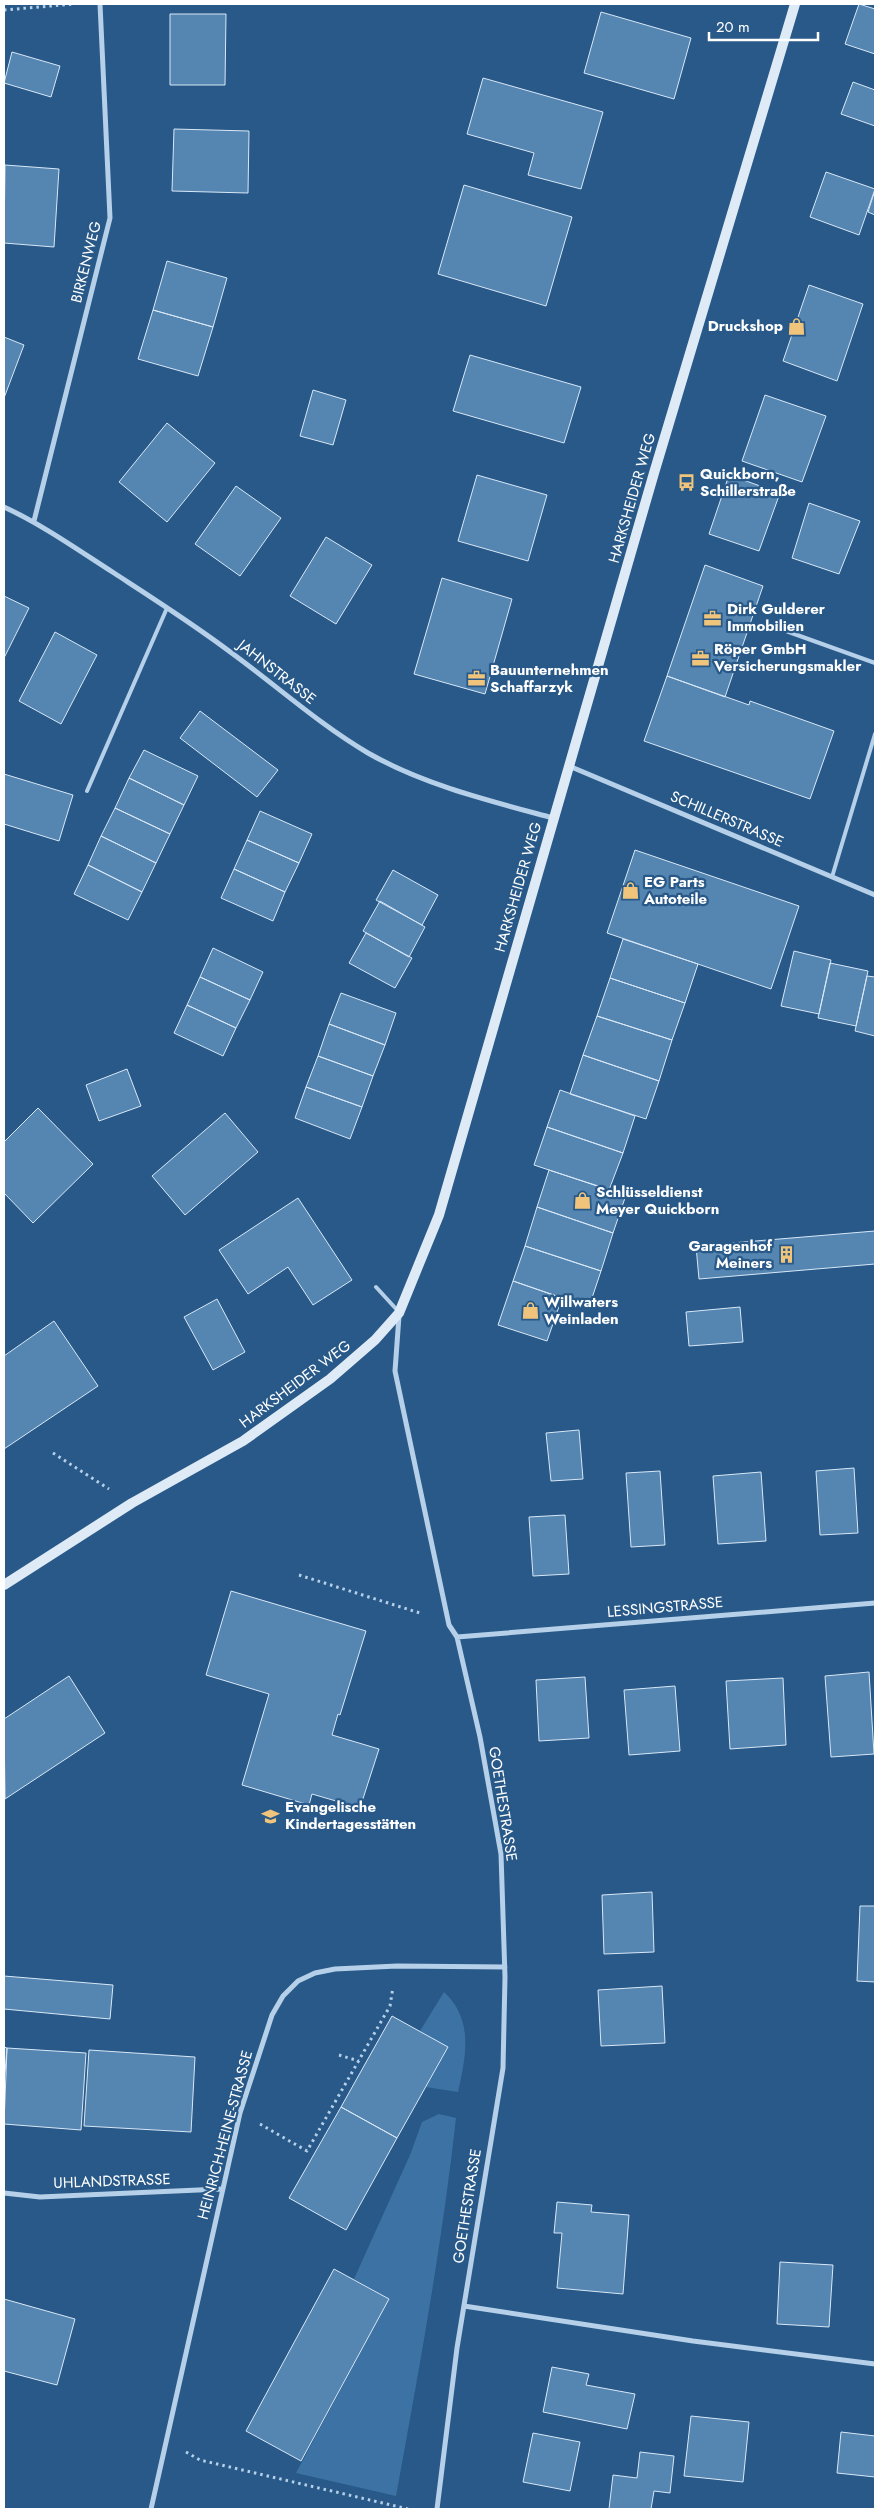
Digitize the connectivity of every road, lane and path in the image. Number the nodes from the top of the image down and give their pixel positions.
1 (74, 4) edge
2 (100, 4) edge
3 (795, 4) edge
4 (4, 10) edge
5 (4, 506) edge
6 (34, 521) junction
7 (167, 608) junction
8 (786, 631) dead end
9 (875, 663) edge
10 (875, 734) edge
11 (569, 766) junction
12 (87, 791) dead end
13 (553, 818) junction
14 (832, 877) junction
15 (875, 895) edge
16 (376, 1287) dead end
17 (399, 1313) junction
18 (53, 1453) dead end
19 (132, 1503) junction
20 (299, 1575) dead end
21 (4, 1585) edge
22 (875, 1603) edge
23 (450, 1625) junction
24 (457, 1636) junction
25 (397, 1966) junction
26 (505, 1967) junction
27 (338, 2055) dead end
28 (359, 2061) junction
29 (240, 2113) junction
30 (221, 2189) junction
31 (4, 2193) edge
32 (464, 2306) junction
33 (875, 2364) edge
34 (166, 2441) junction
35 (151, 2509) edge
36 (408, 2509) edge
37 (437, 2509) edge

1 - 4 path
2 - 6 street, BIRKENWEG
3 - 11 main road, HARKSHEIDER WEG
5 - 6 street, JAHNSTRASSE
6 - 7 street, JAHNSTRASSE
7 - 12 lane
7 - 13 street, JAHNSTRASSE
8 - 9 lane
10 - 14 lane
11 - 13 main road, HARKSHEIDER WEG
11 - 14 street, SCHILLERSTRASSE
13 - 17 main road, HARKSHEIDER WEG
14 - 15 street, SCHILLERSTRASSE
16 - 17 lane
17 - 19 main road, HARKSHEIDER WEG
17 - 23 street, GOETHESTRASSE
18 - 19 path
19 - 21 main road, HARKSHEIDER WEG
20 - 23 path
22 - 24 street, LESSINGSTRASSE
23 - 24 street, GOETHESTRASSE
24 - 26 street, GOETHESTRASSE
25 - 26 street, HEINRICH-HEINE-STRASSE
25 - 28 path
25 - 29 street, HEINRICH-HEINE-STRASSE
26 - 32 street, GOETHESTRASSE
27 - 28 path
28 - 29 path
29 - 30 street, HEINRICH-HEINE-STRASSE
30 - 31 street, UHLANDSTRASSE
30 - 34 street, HEINRICH-HEINE-STRASSE
32 - 33 street
32 - 37 street, GOETHESTRASSE
34 - 35 street, HEINRICH-HEINE-STRASSE
34 - 36 path

